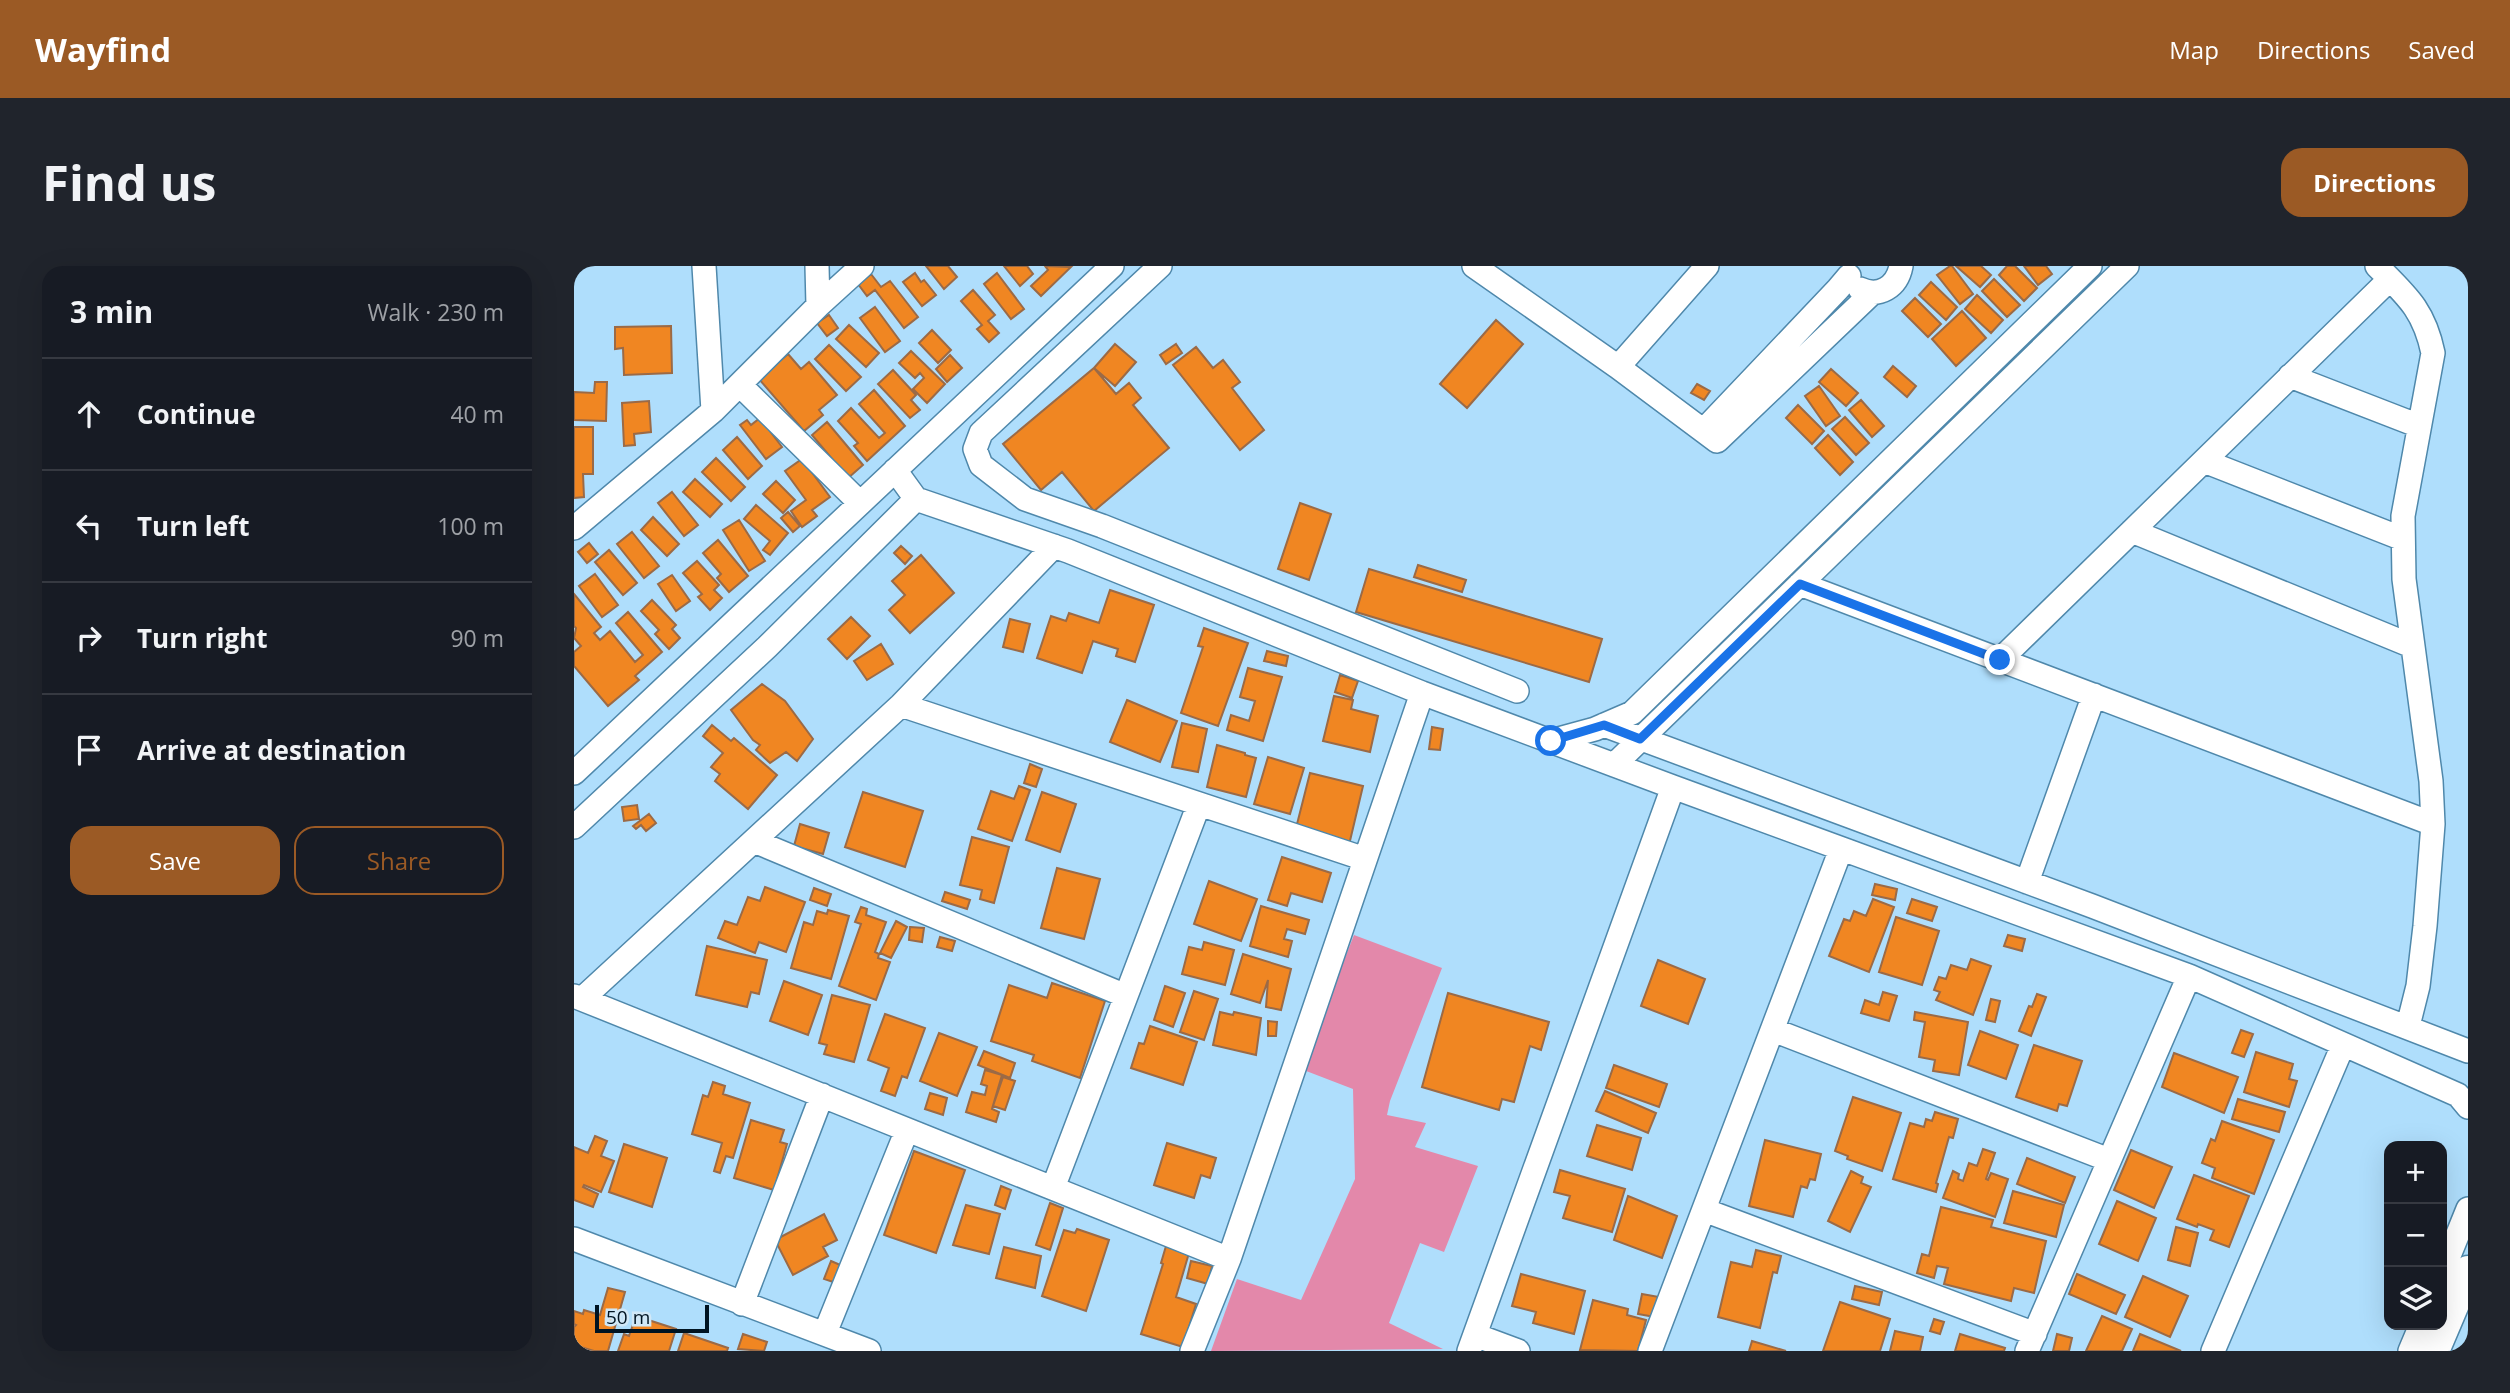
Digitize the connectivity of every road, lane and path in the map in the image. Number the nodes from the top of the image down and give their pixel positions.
1 (704, 266) edge
2 (817, 266) edge
3 (862, 266) edge
4 (1112, 266) edge
5 (1160, 266) edge
6 (1474, 266) edge
7 (1707, 266) edge
8 (2090, 266) edge
9 (2127, 266) edge
10 (1906, 269) edge
11 (1848, 271) edge
12 (2383, 272) edge
13 (1872, 293) junction
14 (818, 306) junction
15 (1618, 367) junction
16 (2290, 376) junction
17 (740, 385) junction
18 (713, 411) junction
19 (2419, 426) junction
20 (1710, 436) junction
21 (2204, 461) junction
22 (895, 470) junction
23 (916, 499) junction
24 (860, 503) junction
25 (574, 528) edge
26 (2132, 531) junction
27 (2403, 539) junction
28 (1054, 546) junction
29 (1800, 584) junction
30 (2412, 646) junction
31 (2000, 660) junction
32 (1517, 691) dead end
33 (1422, 693) junction
34 (2094, 695) junction
35 (901, 705) junction
36 (1604, 725) junction
37 (1640, 739) junction
38 (1551, 741) junction
39 (1614, 765) junction
40 (574, 773) edge
41 (1672, 787) junction
42 (1199, 804) junction
43 (2433, 824) junction
44 (574, 827) edge
45 (754, 841) junction
46 (1841, 849) junction
47 (1365, 859) junction
48 (2027, 882) junction
49 (2189, 976) junction
50 (1126, 996) junction
51 (578, 998) edge
52 (2409, 1026) junction
53 (1773, 1030) junction
54 (2343, 1045) junction
55 (2468, 1051) edge
56 (821, 1095) junction
57 (2468, 1107) edge
58 (907, 1130) junction
59 (2109, 1160) junction
60 (1053, 1188) junction
61 (2468, 1209) edge
62 (1704, 1210) junction
63 (575, 1241) edge
64 (1229, 1259) junction
65 (2444, 1267) edge
66 (2468, 1271) edge
67 (742, 1304) junction
68 (2419, 1330) edge
69 (825, 1333) junction
70 (2031, 1342) edge
71 (1472, 1343) edge
72 (869, 1351) edge
73 (1192, 1351) edge
74 (1518, 1351) edge
75 (1650, 1351) edge
76 (2213, 1351) edge
77 (2410, 1351) edge
78 (2434, 1351) edge

1 - 18 street
2 - 14 street
3 - 14 street
4 - 22 street
5 - 32 street
6 - 15 street
7 - 15 street
8 - 36 street
9 - 29 street
10 - 13 street
11 - 13 street
11 - 20 street
12 - 16 street
12 - 19 street
13 - 20 street
14 - 17 street
15 - 20 street
16 - 19 street
16 - 21 street
17 - 18 street
17 - 24 street
18 - 25 street
19 - 27 street
21 - 26 street
21 - 27 street
22 - 23 street
22 - 24 street
23 - 28 street
23 - 44 street
24 - 40 street
26 - 30 street
26 - 31 street
27 - 30 street
28 - 33 street
28 - 35 street
29 - 31 street
29 - 37 street
30 - 43 street
31 - 34 street
33 - 38 street
33 - 47 street
34 - 43 street
34 - 48 street
35 - 42 street
35 - 45 street
36 - 37 street
36 - 38 street
37 - 39 street
37 - 48 street
38 - 39 street
39 - 41 street
41 - 46 street
41 - 71 street
42 - 47 street
42 - 50 street
43 - 52 street
45 - 50 street
45 - 51 street
46 - 49 street
46 - 53 street
47 - 64 street
48 - 52 street
49 - 54 street
49 - 59 street
50 - 60 street
51 - 56 street
52 - 55 street
53 - 59 street
53 - 62 street
54 - 57 street
54 - 76 street
56 - 58 street
56 - 67 street
58 - 60 street
58 - 69 street
59 - 70 street
60 - 64 street
61 - 65 street
62 - 70 street
62 - 75 street
63 - 67 street
64 - 73 street
66 - 78 main road
67 - 69 street
68 - 77 street
69 - 72 street
71 - 74 street

